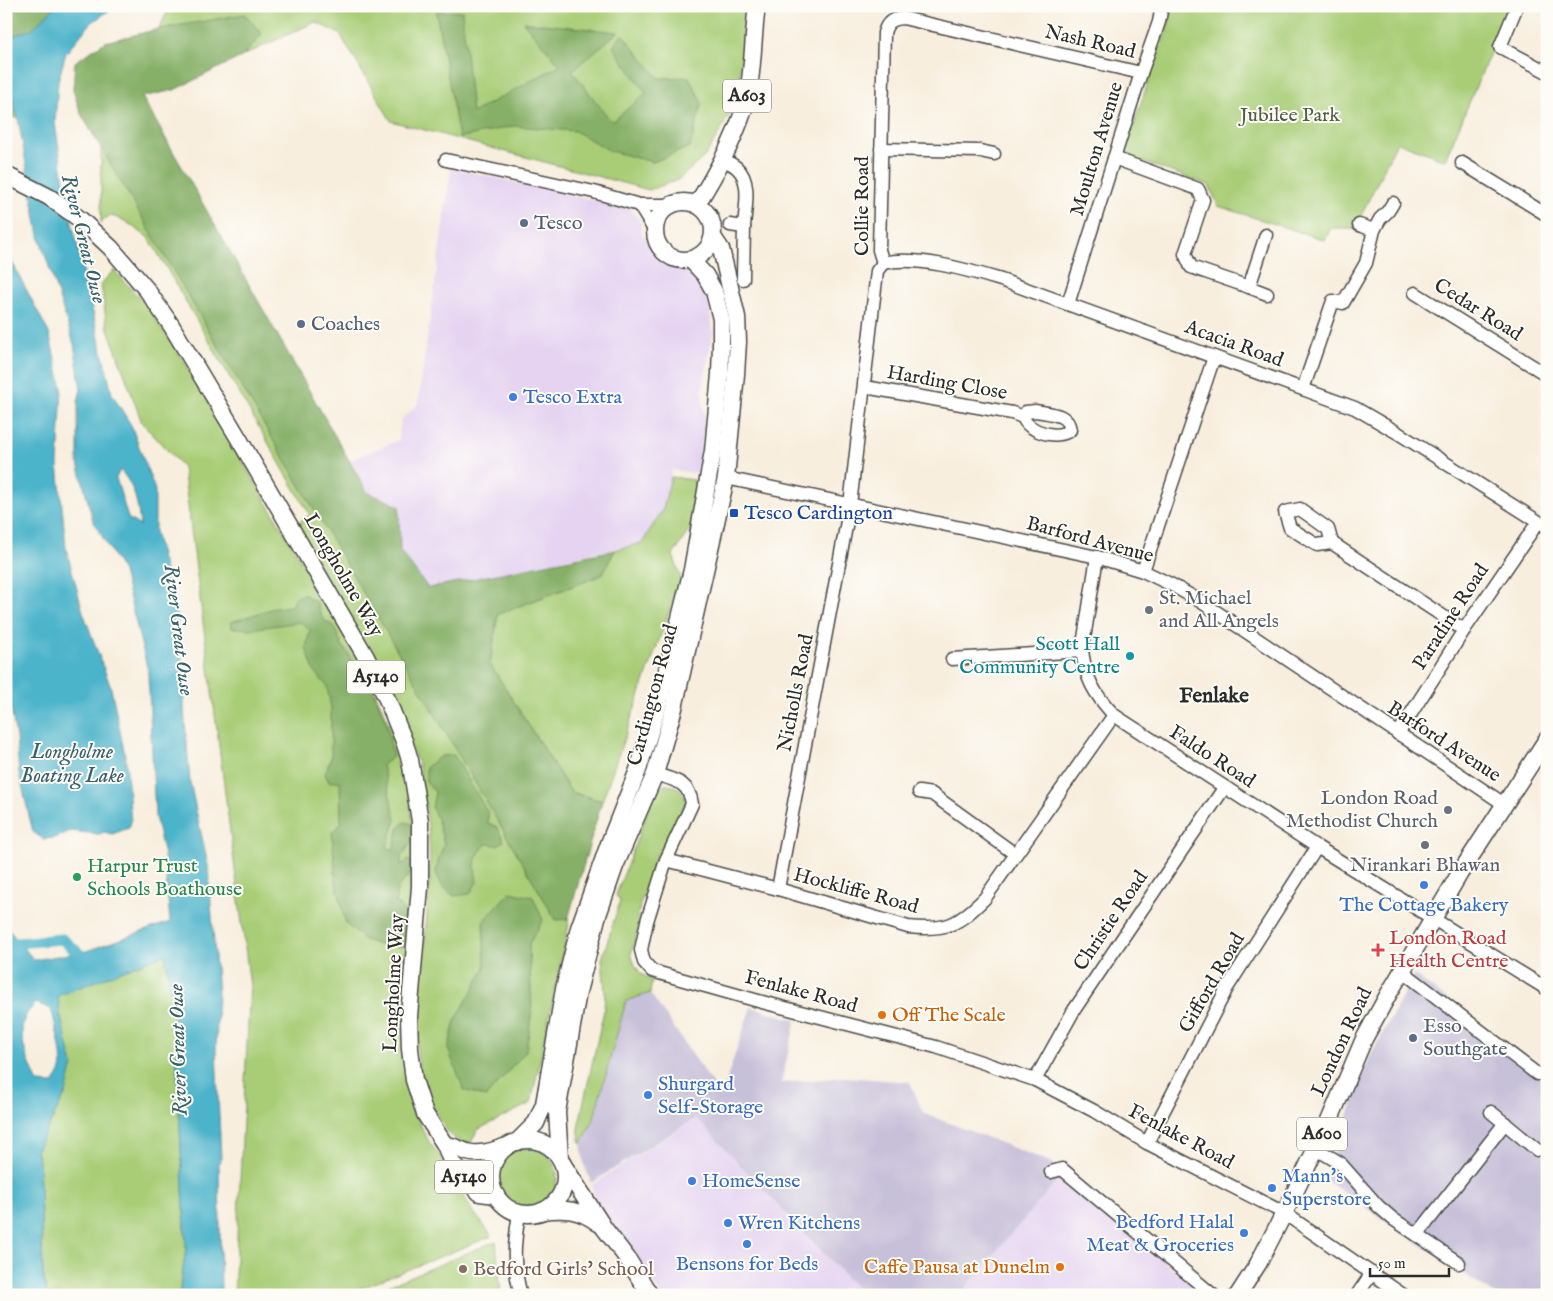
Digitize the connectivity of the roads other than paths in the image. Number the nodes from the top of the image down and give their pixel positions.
1 (756, 6) edge
2 (1162, 6) edge
3 (1517, 6) edge
4 (886, 24) joint
5 (1547, 72) edge
6 (1141, 73) junction
7 (881, 149) junction
8 (994, 154) dead end
9 (1114, 158) junction
10 (446, 160) dead end
11 (724, 160) junction
12 (1462, 163) dead end
13 (6, 175) edge
14 (713, 177) junction
15 (1393, 203) dead end
16 (673, 204) junction
17 (697, 204) junction
18 (639, 205) junction
19 (1547, 216) edge
20 (730, 225) dead end
21 (1359, 225) dead end
22 (744, 226) junction
23 (1374, 230) junction
24 (655, 231) junction
25 (1266, 235) dead end
26 (713, 237) junction
27 (691, 260) junction
28 (883, 263) junction
29 (743, 279) dead end
30 (1249, 287) junction
31 (1415, 293) dead end
32 (1267, 294) dead end
33 (1068, 304) junction
34 (1214, 357) junction
35 (1547, 375) edge
36 (865, 387) junction
37 (1303, 389) junction
38 (1023, 417) dead end
39 (726, 478) junction
40 (850, 505) junction
41 (1542, 524) edge
42 (1332, 543) dead end
43 (1097, 557) junction
44 (1143, 570) junction
45 (1464, 630) junction
46 (1082, 651) junction
47 (952, 659) dead end
48 (1114, 715) junction
49 (1398, 734) junction
50 (1547, 739) edge
51 (655, 774) junction
52 (1224, 788) junction
53 (919, 792) dead end
54 (1504, 804) junction
55 (1318, 847) junction
56 (1015, 854) junction
57 (666, 860) junction
58 (778, 889) junction
59 (1434, 918) junction
60 (1401, 972) junction
61 (1547, 989) edge
62 (1537, 1074) dead end
63 (1035, 1080) junction
64 (1491, 1112) dead end
65 (1505, 1124) junction
66 (1147, 1142) junction
67 (512, 1144) junction
68 (445, 1145) junction
69 (1315, 1148) junction
70 (1537, 1150) dead end
71 (562, 1161) junction
72 (1051, 1172) dead end
73 (496, 1195) junction
74 (519, 1212) junction
75 (541, 1212) junction
76 (1284, 1213) junction
77 (604, 1228) junction
78 (1417, 1235) junction
79 (1459, 1264) dead end
80 (1372, 1273) junction
81 (521, 1295) edge
82 (650, 1295) edge
83 (1213, 1295) edge
84 (1238, 1295) edge
85 (1357, 1295) edge
86 (1403, 1295) edge

1 - 11 main road, A603
2 - 6 street, Moulton Avenue
3 - 5 street
4 - 6 street, Nash Road
4 - 7 street, Collie Road
6 - 9 street, Moulton Avenue
7 - 8 street
7 - 28 street, Collie Road
9 - 30 street
9 - 33 street, Moulton Avenue
10 - 18 street
11 - 14 main road, A603
11 - 22 street
12 - 19 street
13 - 68 main road, Longholme Way / A5140
14 - 16 main road, A603
14 - 17 main road, A603
15 - 23 street
16 - 17 main road
16 - 18 street
16 - 24 main road
17 - 26 main road
18 - 24 street
20 - 22 street
21 - 23 street
22 - 29 street
23 - 37 street
24 - 27 main road
25 - 30 street
26 - 27 main road
26 - 39 main road, Cardington Road
27 - 67 main road, Cardington Road
28 - 33 street, Acacia Road
28 - 36 street, Collie Road
30 - 32 street
31 - 35 street, Cedar Road
33 - 34 street, Acacia Road
34 - 37 street, Acacia Road
34 - 44 street
36 - 38 street, Harding Close
36 - 40 street, Collie Road
37 - 41 street, Acacia Road
39 - 40 street, Barford Avenue
39 - 51 main road, Cardington Road
40 - 43 street, Barford Avenue
40 - 58 street, Nicholls Road
41 - 45 street, Paradine Road
42 - 45 street
43 - 44 street, Barford Avenue
43 - 46 street, Faldo Road
44 - 49 street, Barford Avenue
45 - 49 street, Paradine Road
46 - 47 street
46 - 48 street, Faldo Road
48 - 52 street, Faldo Road
48 - 56 street, Hockliffe Road
49 - 54 street, Barford Avenue
50 - 54 main road, London Road / A600
51 - 57 street, Fenlake Road
51 - 71 main road, Cardington Road
52 - 55 street, Faldo Road
52 - 63 street, Christie Road
53 - 56 street
54 - 59 main road, London Road / A600
55 - 59 street, Faldo Road
55 - 66 street, Gifford Road
56 - 58 street, Hockliffe Road
57 - 58 street, Hockliffe Road
57 - 63 street, Fenlake Road
59 - 60 main road, London Road / A600
59 - 61 street, Faldo Road
60 - 62 street
60 - 69 main road, London Road / A600
63 - 66 street, Fenlake Road
64 - 65 street
65 - 70 street
65 - 78 street
66 - 76 street, Fenlake Road
67 - 68 main road, A5140
67 - 71 main road
67 - 73 main road
68 - 73 main road, Longholme Way / A5140
69 - 76 main road, London Road / A600
69 - 78 street
71 - 75 main road
71 - 77 main road
72 - 83 street
73 - 74 main road
74 - 75 main road
74 - 81 street
75 - 77 main road
76 - 80 street, Fenlake Road
76 - 84 main road, London Road / A600
77 - 82 main road
78 - 79 street
80 - 85 street
80 - 86 street, Fenlake Road

